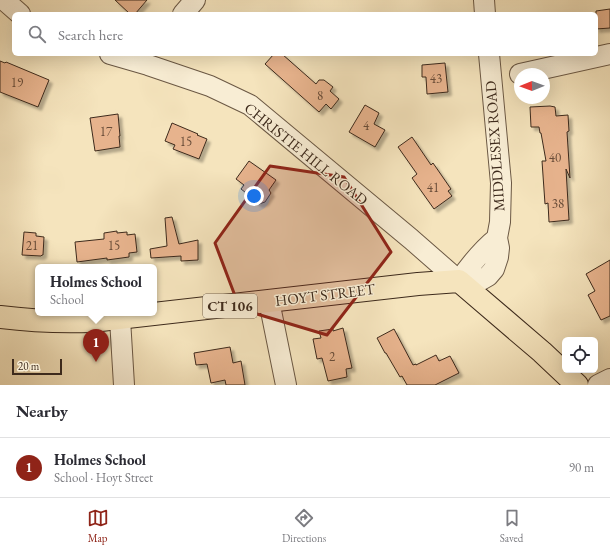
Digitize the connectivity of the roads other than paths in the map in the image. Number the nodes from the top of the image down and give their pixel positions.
1 (4, 0) edge
2 (195, 0) edge
3 (484, 0) edge
4 (18, 12) edge
5 (185, 12) edge
6 (485, 12) edge
7 (610, 54) edge
8 (124, 56) edge
9 (489, 56) edge
10 (151, 60) edge
11 (547, 68) edge
12 (514, 75) edge
13 (491, 80) junction
14 (459, 281) junction
15 (269, 301) junction
16 (157, 314) edge
17 (0, 316) edge
18 (138, 316) edge
19 (120, 318) junction
20 (610, 379) edge
21 (124, 385) edge
22 (286, 385) edge
23 (577, 385) edge
24 (598, 385) edge

1 - 4 street
2 - 5 street
3 - 6 street
7 - 11 street
8 - 10 street, CHRISTIE HILL ROAD
9 - 13 street, MIDDLESEX ROAD
10 - 14 street, CHRISTIE HILL ROAD
12 - 13 street
13 - 14 street, MIDDLESEX ROAD
14 - 15 main road, HOYT STREET / CT 106
14 - 23 main road
15 - 16 main road, HOYT STREET / CT 106
15 - 22 street
17 - 19 main road, HOYT STREET / CT 106
18 - 19 main road, HOYT STREET / CT 106
19 - 21 street
20 - 24 street

